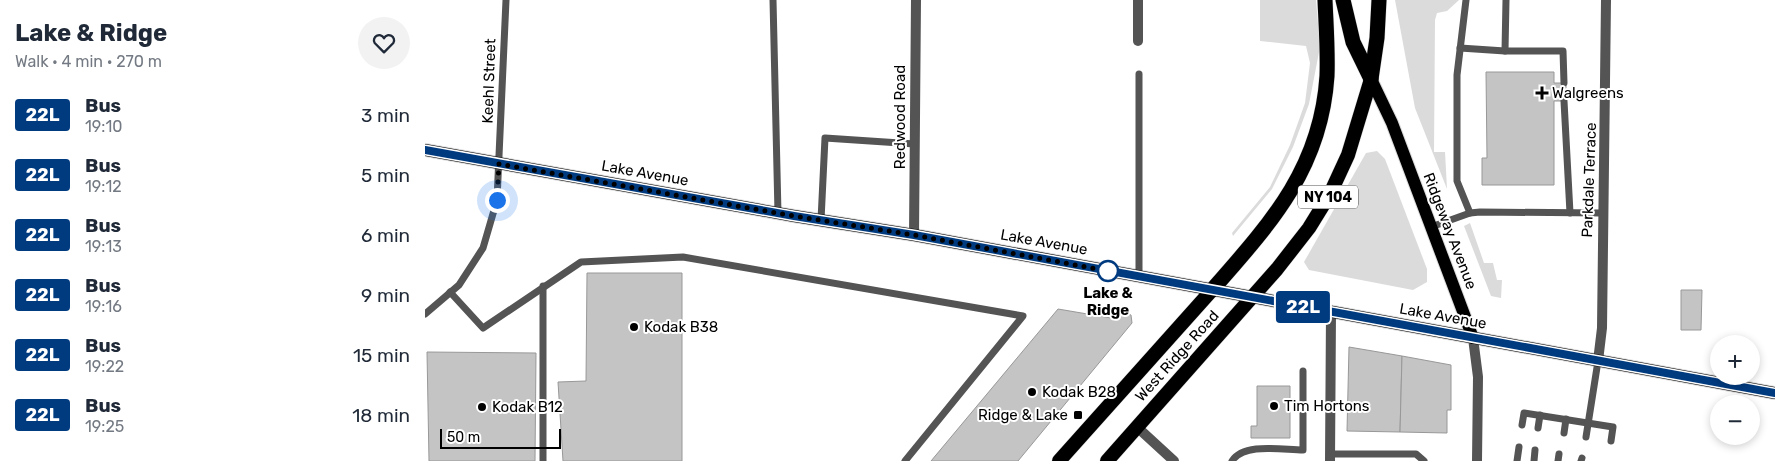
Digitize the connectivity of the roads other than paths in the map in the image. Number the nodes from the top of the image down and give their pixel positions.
1 (506, 0) edge
2 (773, 0) edge
3 (916, 0) edge
4 (1138, 0) edge
5 (1325, 0) edge
6 (1343, 0) edge
7 (1466, 0) edge
8 (1506, 0) edge
9 (1605, 0) edge
10 (1380, 5) edge
11 (1138, 41) dead end
12 (1460, 48) junction
13 (1505, 51) junction
14 (1139, 74) dead end
15 (1371, 79) junction
16 (1564, 83) dead end
17 (1564, 100) dead end
18 (915, 144) junction
19 (425, 150) edge
20 (499, 164) junction
21 (778, 213) junction
22 (1470, 213) junction
23 (1570, 213) junction
24 (1602, 213) junction
25 (821, 220) junction
26 (1431, 227) junction
27 (914, 235) junction
28 (1139, 276) junction
29 (543, 286) junction
30 (1212, 290) junction
31 (450, 292) junction
32 (1253, 297) junction
33 (1331, 312) junction
34 (425, 314) edge
35 (1473, 338) junction
36 (1598, 361) junction
37 (1303, 370) dead end
38 (1775, 393) edge
39 (1540, 415) junction
40 (1566, 419) junction
41 (1588, 423) junction
42 (1522, 425) dead end
43 (1137, 427) junction
44 (1538, 428) dead end
45 (1564, 433) dead end
46 (1586, 437) dead end
47 (1611, 441) dead end
48 (1519, 447) dead end
49 (1535, 450) dead end
50 (1330, 458) edge
51 (543, 461) edge
52 (905, 461) edge
53 (1059, 461) edge
54 (1107, 461) edge
55 (1174, 461) edge
56 (1232, 461) edge
57 (1424, 461) edge
58 (1477, 461) edge
59 (1517, 461) edge
60 (1534, 461) edge

1 - 20 lane, Keehl Street
2 - 21 lane
3 - 18 street, Redwood Road
4 - 11 street
5 - 30 highway, West Ridge Road / NY 104
6 - 15 highway
7 - 12 lane
8 - 13 lane
9 - 24 street, Parkdale Terrace
10 - 15 highway, West Ridge Road / NY 104
12 - 13 lane
12 - 22 lane
13 - 16 lane
14 - 28 lane
15 - 26 main road, Ridgeway Avenue
15 - 32 highway, West Ridge Road / NY 104
17 - 23 lane
18 - 25 lane
18 - 27 street, Redwood Road
19 - 20 main road, Lake Avenue
20 - 21 main road, Lake Avenue
20 - 31 lane, Keehl Street
21 - 25 main road, Lake Avenue
22 - 23 lane
22 - 26 lane
23 - 24 lane
24 - 36 street, Parkdale Terrace
25 - 27 main road, Lake Avenue
26 - 35 main road, Ridgeway Avenue
27 - 28 main road, Lake Avenue
28 - 30 main road, Lake Avenue
29 - 31 lane
29 - 51 lane
29 - 52 lane
30 - 32 main road, Lake Avenue
30 - 53 highway, West Ridge Road / NY 104
31 - 34 lane, Keehl Street
32 - 33 main road, Lake Avenue
32 - 43 highway, West Ridge Road / NY 104
33 - 35 main road, Lake Avenue
33 - 50 street
35 - 36 main road, Lake Avenue
35 - 58 street, Ridgeway Avenue
36 - 38 main road, Lake Avenue
36 - 41 lane
37 - 56 lane
39 - 40 lane
39 - 42 lane
39 - 44 lane
40 - 41 lane
40 - 45 lane
41 - 46 lane
41 - 47 lane
43 - 54 highway, West Ridge Road / NY 104
43 - 55 street
48 - 59 lane
49 - 60 lane
50 - 57 lane

